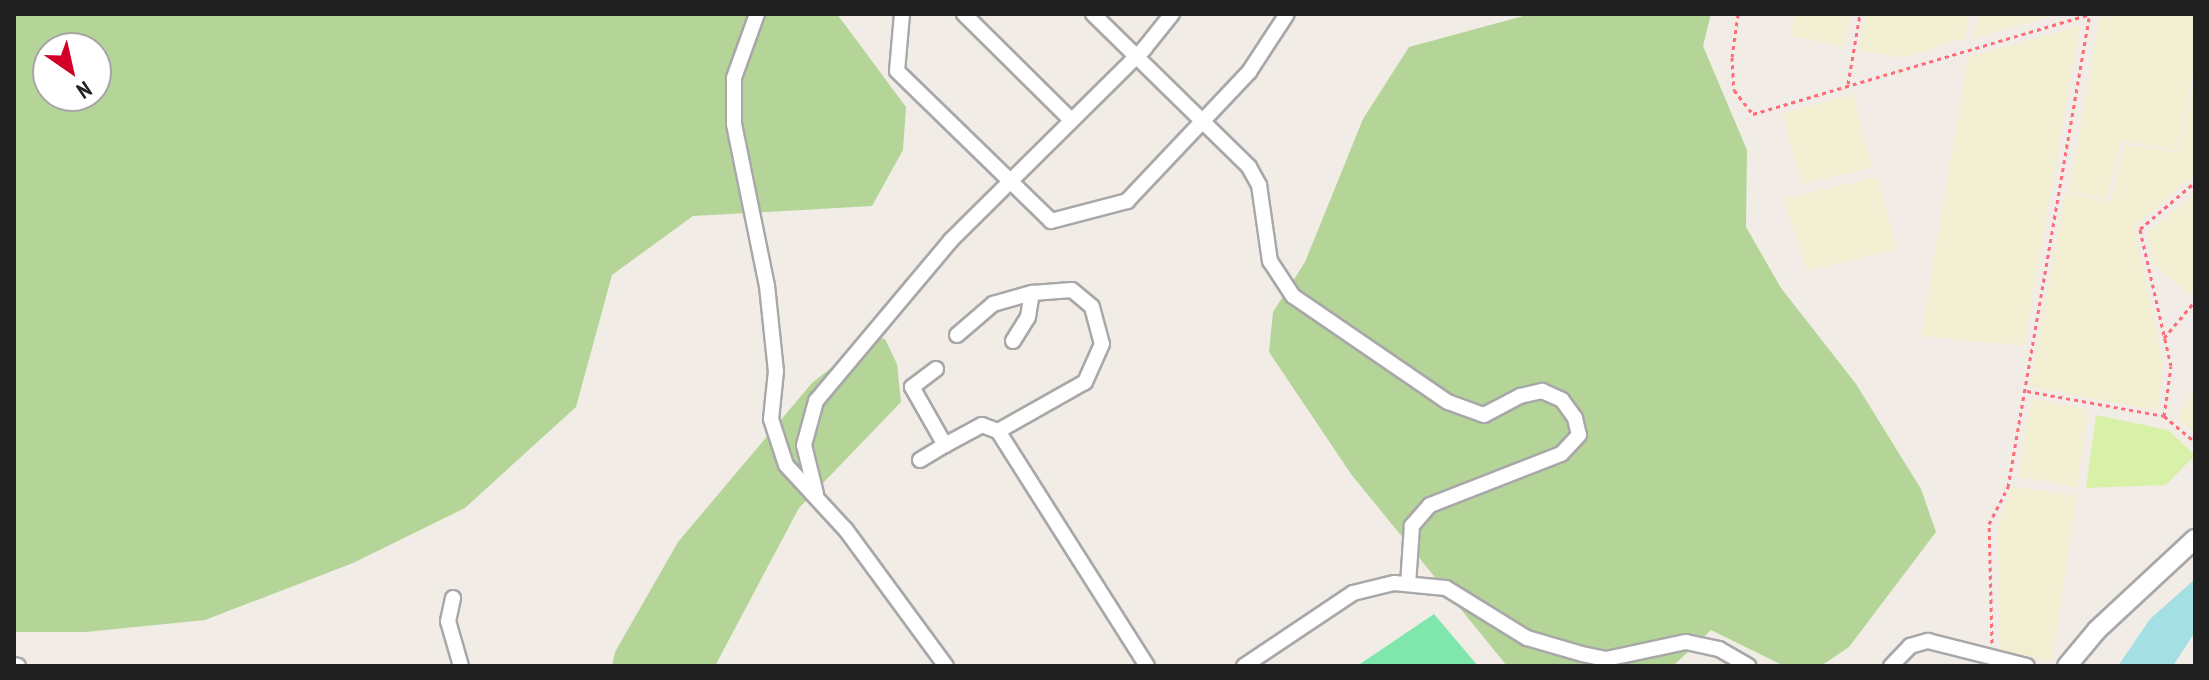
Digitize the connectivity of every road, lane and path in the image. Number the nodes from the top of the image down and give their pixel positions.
1 (757, 14) edge
2 (902, 14) edge
3 (964, 14) edge
4 (1093, 14) edge
5 (1172, 14) edge
6 (1287, 14) edge
7 (1738, 14) edge
8 (1860, 14) edge
9 (2091, 14) edge
10 (1136, 57) junction
11 (1848, 84) junction
12 (1071, 120) junction
13 (1205, 121) junction
14 (1010, 180) junction
15 (2195, 182) edge
16 (1032, 293) junction
17 (2195, 301) edge
18 (957, 335) dead end
19 (2164, 338) junction
20 (1013, 341) dead end
21 (936, 369) dead end
22 (2025, 391) junction
23 (2164, 416) junction
24 (998, 431) junction
25 (2195, 442) edge
26 (945, 445) junction
27 (920, 460) dead end
28 (816, 495) junction
29 (2195, 539) edge
30 (1408, 584) junction
31 (453, 598) dead end
32 (1991, 660) junction
33 (1142, 664) edge
34 (461, 666) edge
35 (946, 666) edge
36 (1244, 666) edge
37 (1748, 666) edge
38 (1891, 666) edge
39 (2027, 666) edge
40 (2067, 666) edge

1 - 28 street
2 - 14 street
3 - 12 street
4 - 10 street
5 - 10 street
6 - 13 street
7 - 11 path
8 - 11 path
9 - 11 path
9 - 22 path
10 - 12 street
10 - 13 street
12 - 14 street
13 - 14 street
13 - 30 street
14 - 28 street
15 - 19 path
16 - 18 street
16 - 20 street
16 - 24 street
17 - 19 path
19 - 23 path
21 - 26 street
22 - 23 path
22 - 32 path
23 - 25 path
24 - 26 street
24 - 33 street
26 - 27 street
28 - 35 street
29 - 40 street
30 - 36 street
30 - 37 street
31 - 34 street
32 - 38 street
32 - 39 street

